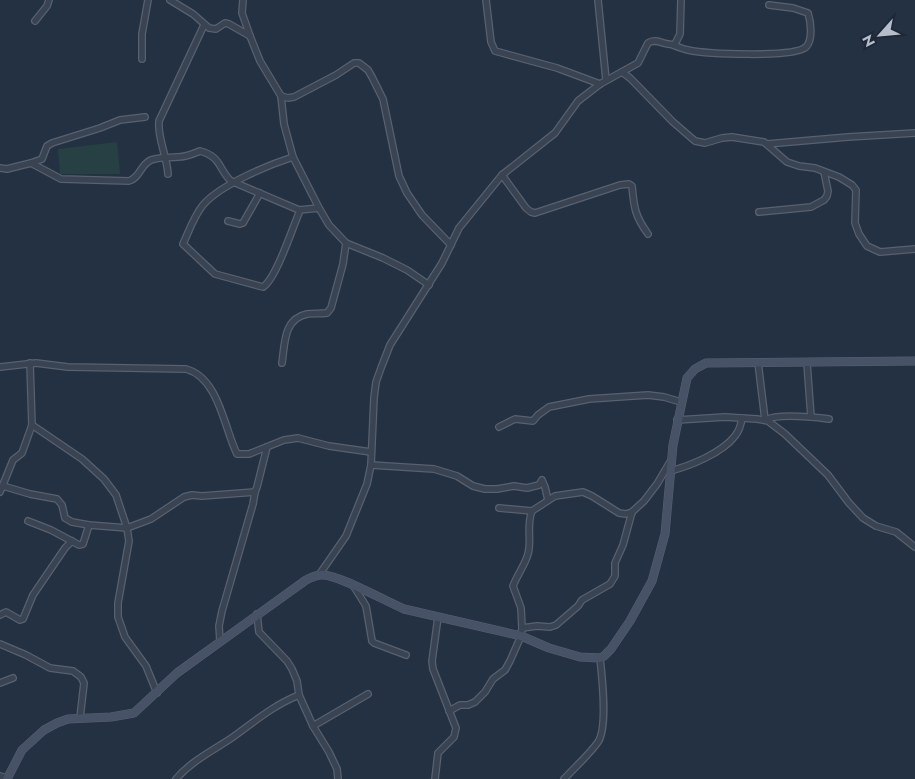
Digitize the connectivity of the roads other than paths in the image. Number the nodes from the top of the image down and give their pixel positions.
1 (49, 0) edge
2 (148, 0) edge
3 (170, 0) edge
4 (243, 0) edge
5 (486, 0) edge
6 (598, 0) edge
7 (681, 0) edge
8 (770, 5) dead end
9 (36, 21) dead end
10 (204, 25) junction
11 (250, 36) junction
12 (673, 45) junction
13 (142, 59) dead end
14 (622, 72) junction
15 (606, 80) junction
16 (600, 84) junction
17 (281, 96) junction
18 (145, 117) dead end
19 (915, 133) edge
20 (767, 144) junction
21 (293, 157) junction
22 (166, 158) junction
23 (31, 164) junction
24 (0, 168) edge
25 (824, 172) junction
26 (168, 174) dead end
27 (502, 175) junction
28 (235, 183) junction
29 (260, 193) junction
30 (319, 208) junction
31 (299, 210) junction
32 (759, 212) dead end
33 (228, 221) dead end
34 (648, 234) dead end
35 (346, 243) junction
36 (451, 245) junction
37 (915, 249) edge
38 (429, 285) junction
39 (758, 362) junction
40 (915, 362) edge
41 (30, 363) junction
42 (282, 363) dead end
43 (806, 363) junction
44 (0, 367) edge
45 (681, 402) junction
46 (811, 417) junction
47 (742, 418) junction
48 (829, 419) dead end
49 (677, 420) junction
50 (765, 420) junction
51 (32, 425) junction
52 (498, 427) dead end
53 (267, 447) junction
54 (371, 452) junction
55 (671, 462) junction
56 (371, 465) junction
57 (670, 471) junction
58 (1, 489) edge
59 (255, 492) junction
60 (548, 500) junction
61 (499, 508) dead end
62 (532, 511) junction
63 (632, 512) junction
64 (28, 521) dead end
65 (89, 525) junction
66 (127, 528) junction
67 (72, 541) junction
68 (915, 547) edge
69 (319, 575) junction
70 (353, 585) junction
71 (257, 614) junction
72 (0, 615) edge
73 (438, 617) junction
74 (521, 632) junction
75 (220, 642) junction
76 (0, 644) edge
77 (406, 655) dead end
78 (600, 658) junction
79 (14, 678) dead end
80 (0, 683) edge
81 (157, 692) junction
82 (368, 694) dead end
83 (299, 695) junction
84 (449, 711) junction
85 (80, 718) junction
86 (313, 726) junction
87 (5, 777) edge
88 (176, 779) edge
89 (338, 779) edge
90 (435, 779) edge
91 (564, 779) edge

1 - 9 street
2 - 13 street
3 - 10 street
4 - 11 street
5 - 16 street
6 - 15 street
7 - 12 street
8 - 12 street
10 - 11 street
10 - 22 street
11 - 17 street
12 - 14 street
14 - 15 street
14 - 20 street
15 - 16 street
16 - 27 street
17 - 21 street
17 - 36 street
18 - 23 street
19 - 20 street
20 - 25 street
21 - 28 street
21 - 30 street
22 - 23 street
22 - 26 street
22 - 28 street
23 - 24 street
25 - 32 street
25 - 37 street
27 - 34 street
27 - 36 street
28 - 29 street
28 - 31 street
29 - 31 street
29 - 33 street
30 - 31 street
30 - 35 street
35 - 38 street
35 - 42 street
36 - 38 street
38 - 54 street
39 - 43 street
39 - 45 street
39 - 50 street
40 - 43 street
41 - 44 street
41 - 51 street
41 - 53 street
43 - 46 street
45 - 49 street
45 - 52 street
46 - 48 street
46 - 50 street
47 - 49 street
47 - 50 street
47 - 57 street
49 - 55 street
50 - 68 street
51 - 58 street
51 - 66 street
53 - 54 street
53 - 59 street
54 - 56 street
55 - 57 street
55 - 63 street
56 - 60 street
56 - 69 street
57 - 78 street
58 - 65 street
59 - 66 street
59 - 75 street
60 - 62 street
60 - 63 street
61 - 62 street
62 - 74 street
63 - 74 street
64 - 67 street
65 - 66 street
65 - 67 street
66 - 81 street
67 - 72 street
69 - 70 street
69 - 71 street
70 - 73 street
70 - 77 street
71 - 75 street
71 - 83 street
73 - 74 street
73 - 84 street
74 - 78 street
74 - 84 street
75 - 81 street
76 - 85 street
78 - 91 street
79 - 80 street
81 - 85 street
82 - 86 street
83 - 86 street
83 - 88 street
84 - 90 street
85 - 87 street
86 - 89 street

